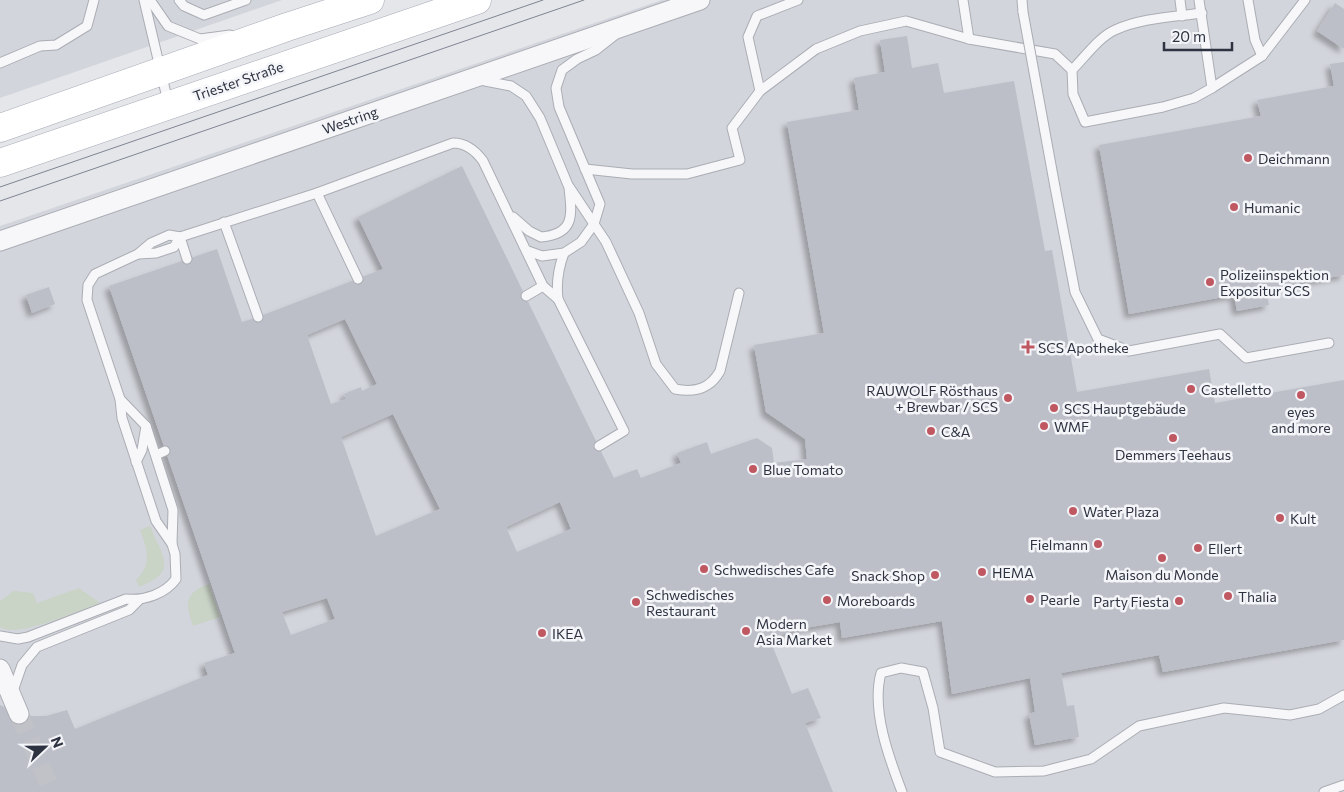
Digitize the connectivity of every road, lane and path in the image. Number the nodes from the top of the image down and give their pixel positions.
1 (94, 0) edge
2 (144, 0) edge
3 (150, 0) edge
4 (179, 0) edge
5 (246, 0) edge
6 (370, 0) edge
7 (476, 0) edge
8 (700, 0) edge
9 (798, 0) edge
10 (963, 0) edge
11 (1022, 0) edge
12 (1180, 0) edge
13 (1199, 0) edge
14 (1248, 0) edge
15 (1305, 0) edge
16 (1202, 13) junction
17 (1182, 16) junction
18 (287, 27) junction
19 (625, 27) junction
20 (968, 39) junction
21 (1262, 56) junction
22 (0, 63) edge
23 (1072, 70) junction
24 (160, 72) junction
25 (470, 78) junction
26 (1212, 88) junction
27 (760, 91) junction
28 (169, 105) junction
29 (0, 128) edge
30 (0, 163) edge
31 (585, 169) junction
32 (568, 185) junction
33 (317, 193) junction
34 (509, 214) junction
35 (224, 222) junction
36 (594, 224) junction
37 (180, 237) junction
38 (7, 239) edge
39 (528, 251) junction
40 (0, 252) edge
41 (564, 253) junction
42 (187, 259) dead end
43 (358, 279) dead end
44 (543, 286) junction
45 (739, 293) dead end
46 (526, 296) dead end
47 (558, 299) junction
48 (258, 317) dead end
49 (1329, 343) dead end
50 (120, 399) junction
51 (156, 422) dead end
52 (146, 426) junction
53 (598, 446) dead end
54 (165, 451) dead end
55 (156, 455) junction
56 (136, 462) junction
57 (172, 544) junction
58 (138, 600) junction
59 (0, 636) edge
60 (0, 669) edge
61 (1344, 695) edge
62 (12, 697) junction
63 (19, 714) tunnel mouth
64 (1344, 786) edge
65 (902, 792) edge
66 (1324, 792) edge

1 - 22 lane
2 - 24 lane
3 - 18 lane
4 - 5 lane
6 - 18 main road
7 - 28 main road, Triester Straße
8 - 19 street, Westring
9 - 27 lane
10 - 20 lane
11 - 49 lane, bridge
12 - 17 lane
13 - 16 lane
14 - 21 lane
15 - 21 lane
16 - 17 lane
16 - 26 lane
17 - 23 lane
18 - 24 main road
19 - 25 street, Westring
19 - 31 lane
20 - 23 lane
20 - 27 lane
21 - 26 lane
23 - 26 lane
24 - 28 lane
24 - 29 main road
25 - 32 lane
25 - 38 street, Westring
27 - 31 lane
28 - 30 main road, Triester Straße
31 - 36 lane
32 - 34 lane
32 - 36 lane
33 - 34 lane
33 - 35 lane
33 - 43 lane
34 - 39 lane
35 - 37 lane
35 - 48 lane
36 - 41 lane
36 - 45 lane
37 - 42 lane
37 - 50 lane
38 - 40 street
39 - 41 lane
39 - 44 lane
41 - 47 lane
44 - 46 lane
44 - 47 lane
47 - 53 lane
50 - 52 lane
50 - 56 lane
51 - 52 lane
52 - 55 lane
52 - 56 lane
54 - 55 lane
55 - 57 lane
56 - 57 lane
57 - 58 lane
58 - 59 lane
58 - 62 lane
60 - 62 street
61 - 65 lane
62 - 63 street
64 - 66 lane

